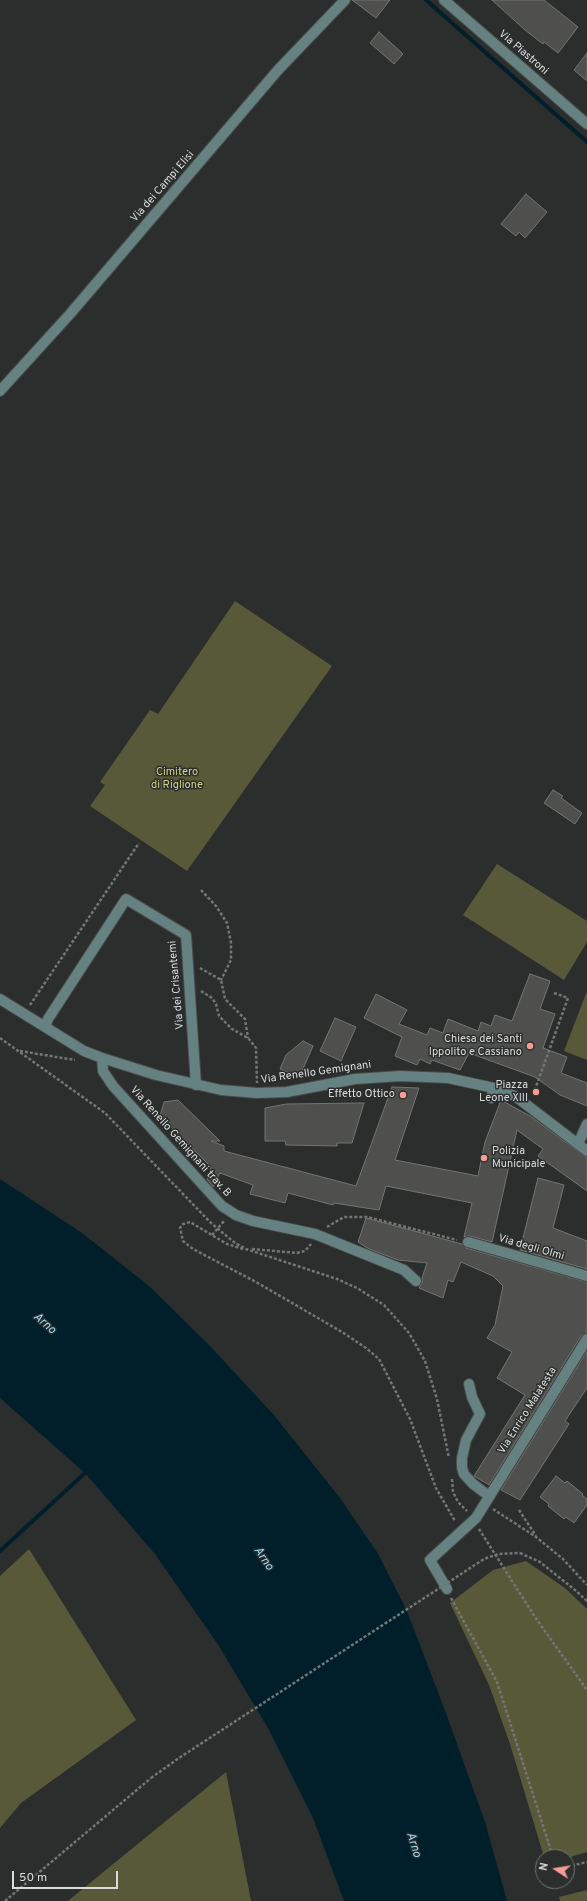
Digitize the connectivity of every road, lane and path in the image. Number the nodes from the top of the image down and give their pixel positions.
1 (345, 0) edge
2 (444, 0) edge
3 (587, 124) edge
4 (0, 391) edge
5 (139, 843) dead end
6 (200, 890) dead end
7 (188, 962) junction
8 (221, 980) junction
9 (189, 984) junction
10 (554, 993) dead end
11 (0, 999) edge
12 (28, 1007) dead end
13 (45, 1027) junction
14 (248, 1038) junction
15 (84, 1050) junction
16 (19, 1051) dead end
17 (102, 1058) junction
18 (196, 1085) junction
19 (257, 1085) dead end
20 (494, 1088) junction
21 (491, 1098) dead end
22 (528, 1106) junction
23 (587, 1124) edge
24 (578, 1144) junction
25 (587, 1151) edge
26 (218, 1229) dead end
27 (314, 1234) junction
28 (212, 1235) junction
29 (468, 1242) joint
30 (587, 1276) edge
31 (416, 1281) dead end
32 (409, 1333) dead end
33 (587, 1339) edge
34 (469, 1384) dead end
35 (449, 1459) dead end
36 (452, 1476) dead end
37 (489, 1496) junction
38 (491, 1508) dead end
39 (519, 1510) dead end
40 (476, 1518) junction
41 (460, 1533) junction
42 (536, 1537) junction
43 (587, 1585) edge
44 (447, 1589) joint
45 (587, 1601) edge
46 (587, 1690) edge
47 (550, 1849) edge
48 (587, 1862) edge
49 (575, 1865) edge
50 (5, 1901) edge

1 - 4 street, Via dei Campi Elisi
2 - 3 street, Via Piastroni
5 - 12 path
6 - 8 path
7 - 8 path
7 - 9 street, Via dei Crisantemi
7 - 13 street, Via dei Crisantemi
8 - 14 path
9 - 14 path
9 - 18 street, Via dei Crisantemi
10 - 22 path
11 - 13 street, Via Renello Gemignani
13 - 15 street, Via Renello Gemignani
14 - 19 path
15 - 16 path
15 - 17 street, Via Renello Gemignani
17 - 18 street, Via Renello Gemignani
17 - 27 street, Via Renello Gemignani trav. B
18 - 20 street, Via Renello Gemignani
20 - 21 street
20 - 22 street, Via Renello Gemignani
22 - 24 street, Via Renello Gemignani
23 - 24 street
24 - 25 street, Via Renello Gemignani
26 - 28 path
27 - 28 path
27 - 29 path
27 - 31 street, Via Renello Gemignani trav. B
28 - 41 path
29 - 30 street, Via degli Olmi
32 - 35 path
33 - 37 street, Via Enrico Malatesta
34 - 37 street
36 - 40 path
37 - 40 street, Via Enrico Malatesta
38 - 42 path
39 - 42 path
40 - 41 street, Via Enrico Malatesta
40 - 46 path
41 - 44 street, Via Enrico Malatesta
42 - 43 path
44 - 47 path
45 - 50 path, bridge
48 - 49 path

